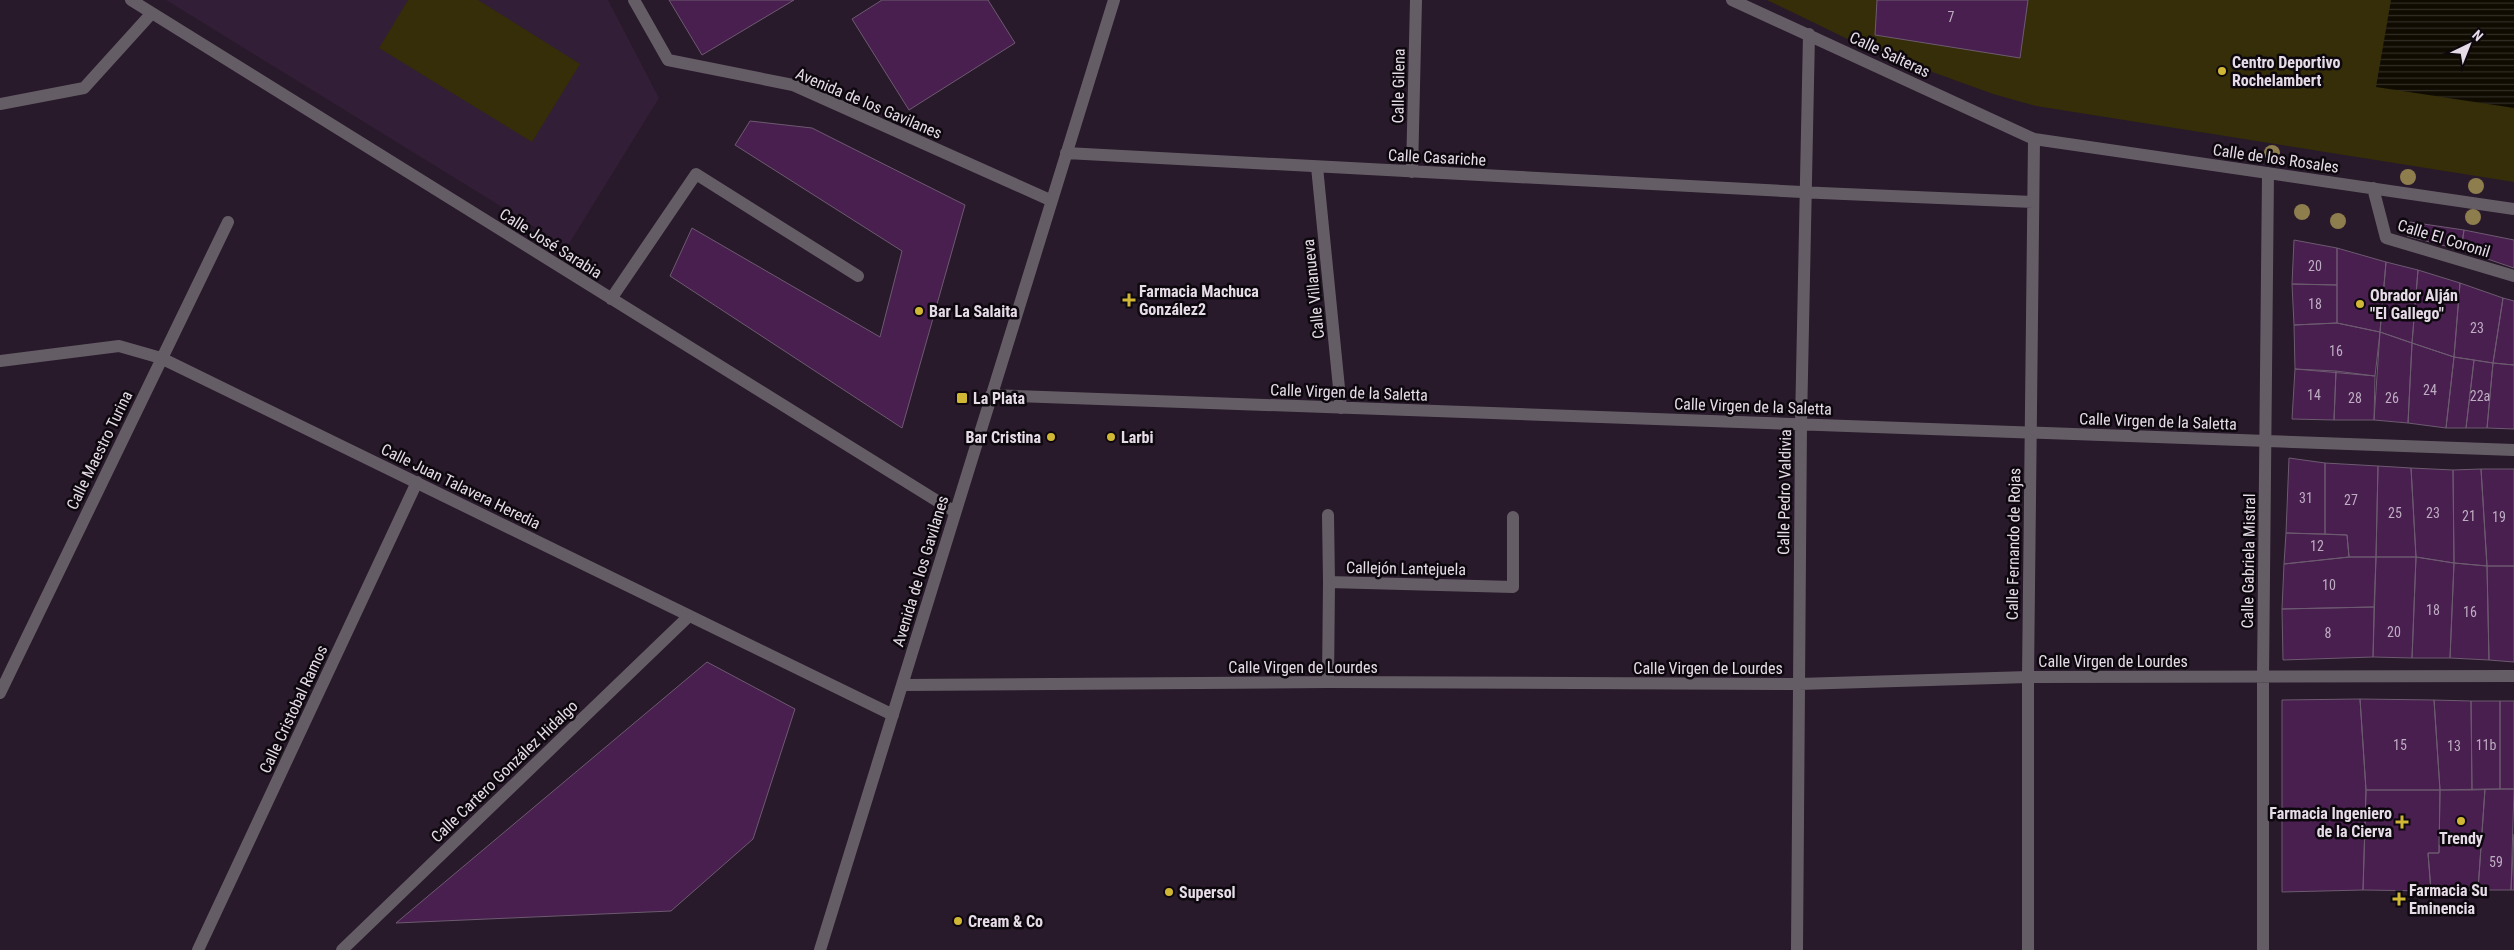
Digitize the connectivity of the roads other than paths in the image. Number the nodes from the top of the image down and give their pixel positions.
1 (131, 0) edge
2 (634, 0) edge
3 (1114, 0) edge
4 (1416, 0) edge
5 (1732, 0) edge
6 (151, 14) junction
7 (1809, 34) junction
8 (0, 104) edge
9 (2034, 139) junction
10 (1066, 154) junction
11 (1317, 167) junction
12 (1412, 172) junction
13 (2268, 173) junction
14 (2372, 188) junction
15 (1806, 192) junction
16 (1050, 200) junction
17 (2033, 202) junction
18 (2514, 209) edge
19 (228, 222) dead end
20 (858, 276) dead end
21 (2514, 276) edge
22 (611, 299) junction
23 (161, 358) junction
24 (0, 362) edge
25 (991, 395) junction
26 (1341, 408) junction
27 (1801, 424) junction
28 (2030, 432) junction
29 (2265, 441) junction
30 (2514, 450) edge
31 (417, 482) junction
32 (955, 512) junction
33 (1328, 515) dead end
34 (1513, 517) dead end
35 (1329, 582) junction
36 (690, 616) junction
37 (2263, 676) junction
38 (2514, 676) edge
39 (2028, 677) junction
40 (1328, 682) junction
41 (1799, 684) junction
42 (902, 685) junction
43 (0, 693) edge
44 (893, 715) junction
45 (198, 950) edge
46 (342, 950) edge
47 (820, 950) edge
48 (1797, 950) edge
49 (2028, 950) edge
50 (2263, 950) edge

1 - 6 street, Calle José Sarabia
2 - 16 street, Avenida de los Gavilanes
3 - 10 street, Avenida de los Gavilanes
4 - 12 street, Calle Gilena
5 - 7 street, Calle Salteras
6 - 8 street
6 - 22 street, Calle José Sarabia
7 - 9 street, Calle Salteras
7 - 15 street, Calle Pedro Valdivia
9 - 13 street, Calle de los Rosales
9 - 17 street, Calle Fernando de Rojas
10 - 11 street, Calle Casariche
10 - 16 street, Avenida de los Gavilanes
11 - 12 street, Calle Casariche
11 - 26 street, Calle Villanueva
12 - 15 street, Calle Casariche
13 - 14 street, Calle de los Rosales
13 - 29 street, Calle Gabriela Mistral
14 - 18 street, Calle de los Rosales
14 - 21 street, Calle El Coronil
15 - 17 street, Calle Casariche
15 - 27 street, Calle Pedro Valdivia
16 - 25 street, Avenida de los Gavilanes
17 - 28 street, Calle Fernando de Rojas
19 - 23 street, Calle Maestro Turina
20 - 22 street
22 - 32 street, Calle José Sarabia
23 - 24 street, Calle Juan Talavera Heredia
23 - 31 street, Calle Juan Talavera Heredia
23 - 43 street, Calle Maestro Turina
25 - 26 street, Calle Virgen de la Saletta
25 - 32 street, Avenida de los Gavilanes
26 - 27 street, Calle Virgen de la Saletta
27 - 28 street, Calle Virgen de la Saletta
27 - 41 street, Calle Pedro Valdivia
28 - 29 street, Calle Virgen de la Saletta
28 - 39 street, Calle Fernando de Rojas
29 - 30 street, Calle Virgen de la Saletta
29 - 37 street, Calle Gabriela Mistral
31 - 36 street, Calle Juan Talavera Heredia
31 - 45 street, Calle Cristobal Ramos
32 - 42 street, Avenida de los Gavilanes
33 - 35 street
34 - 35 street, Callejón Lantejuela
35 - 40 street, Callejón Lantejuela
36 - 44 street, Calle Juan Talavera Heredia
36 - 46 street, Calle Cartero González Hidalgo
37 - 38 street, Calle Virgen de Lourdes
37 - 39 street, Calle Virgen de Lourdes
37 - 50 street, Calle Gabriela Mistral
39 - 41 street, Calle Virgen de Lourdes
39 - 49 street, Calle Fernando de Rojas
40 - 41 street, Calle Virgen de Lourdes
40 - 42 street, Calle Virgen de Lourdes
41 - 48 street, Calle Pedro Valdivia
42 - 44 street, Avenida de los Gavilanes
44 - 47 street, Avenida de los Gavilanes

